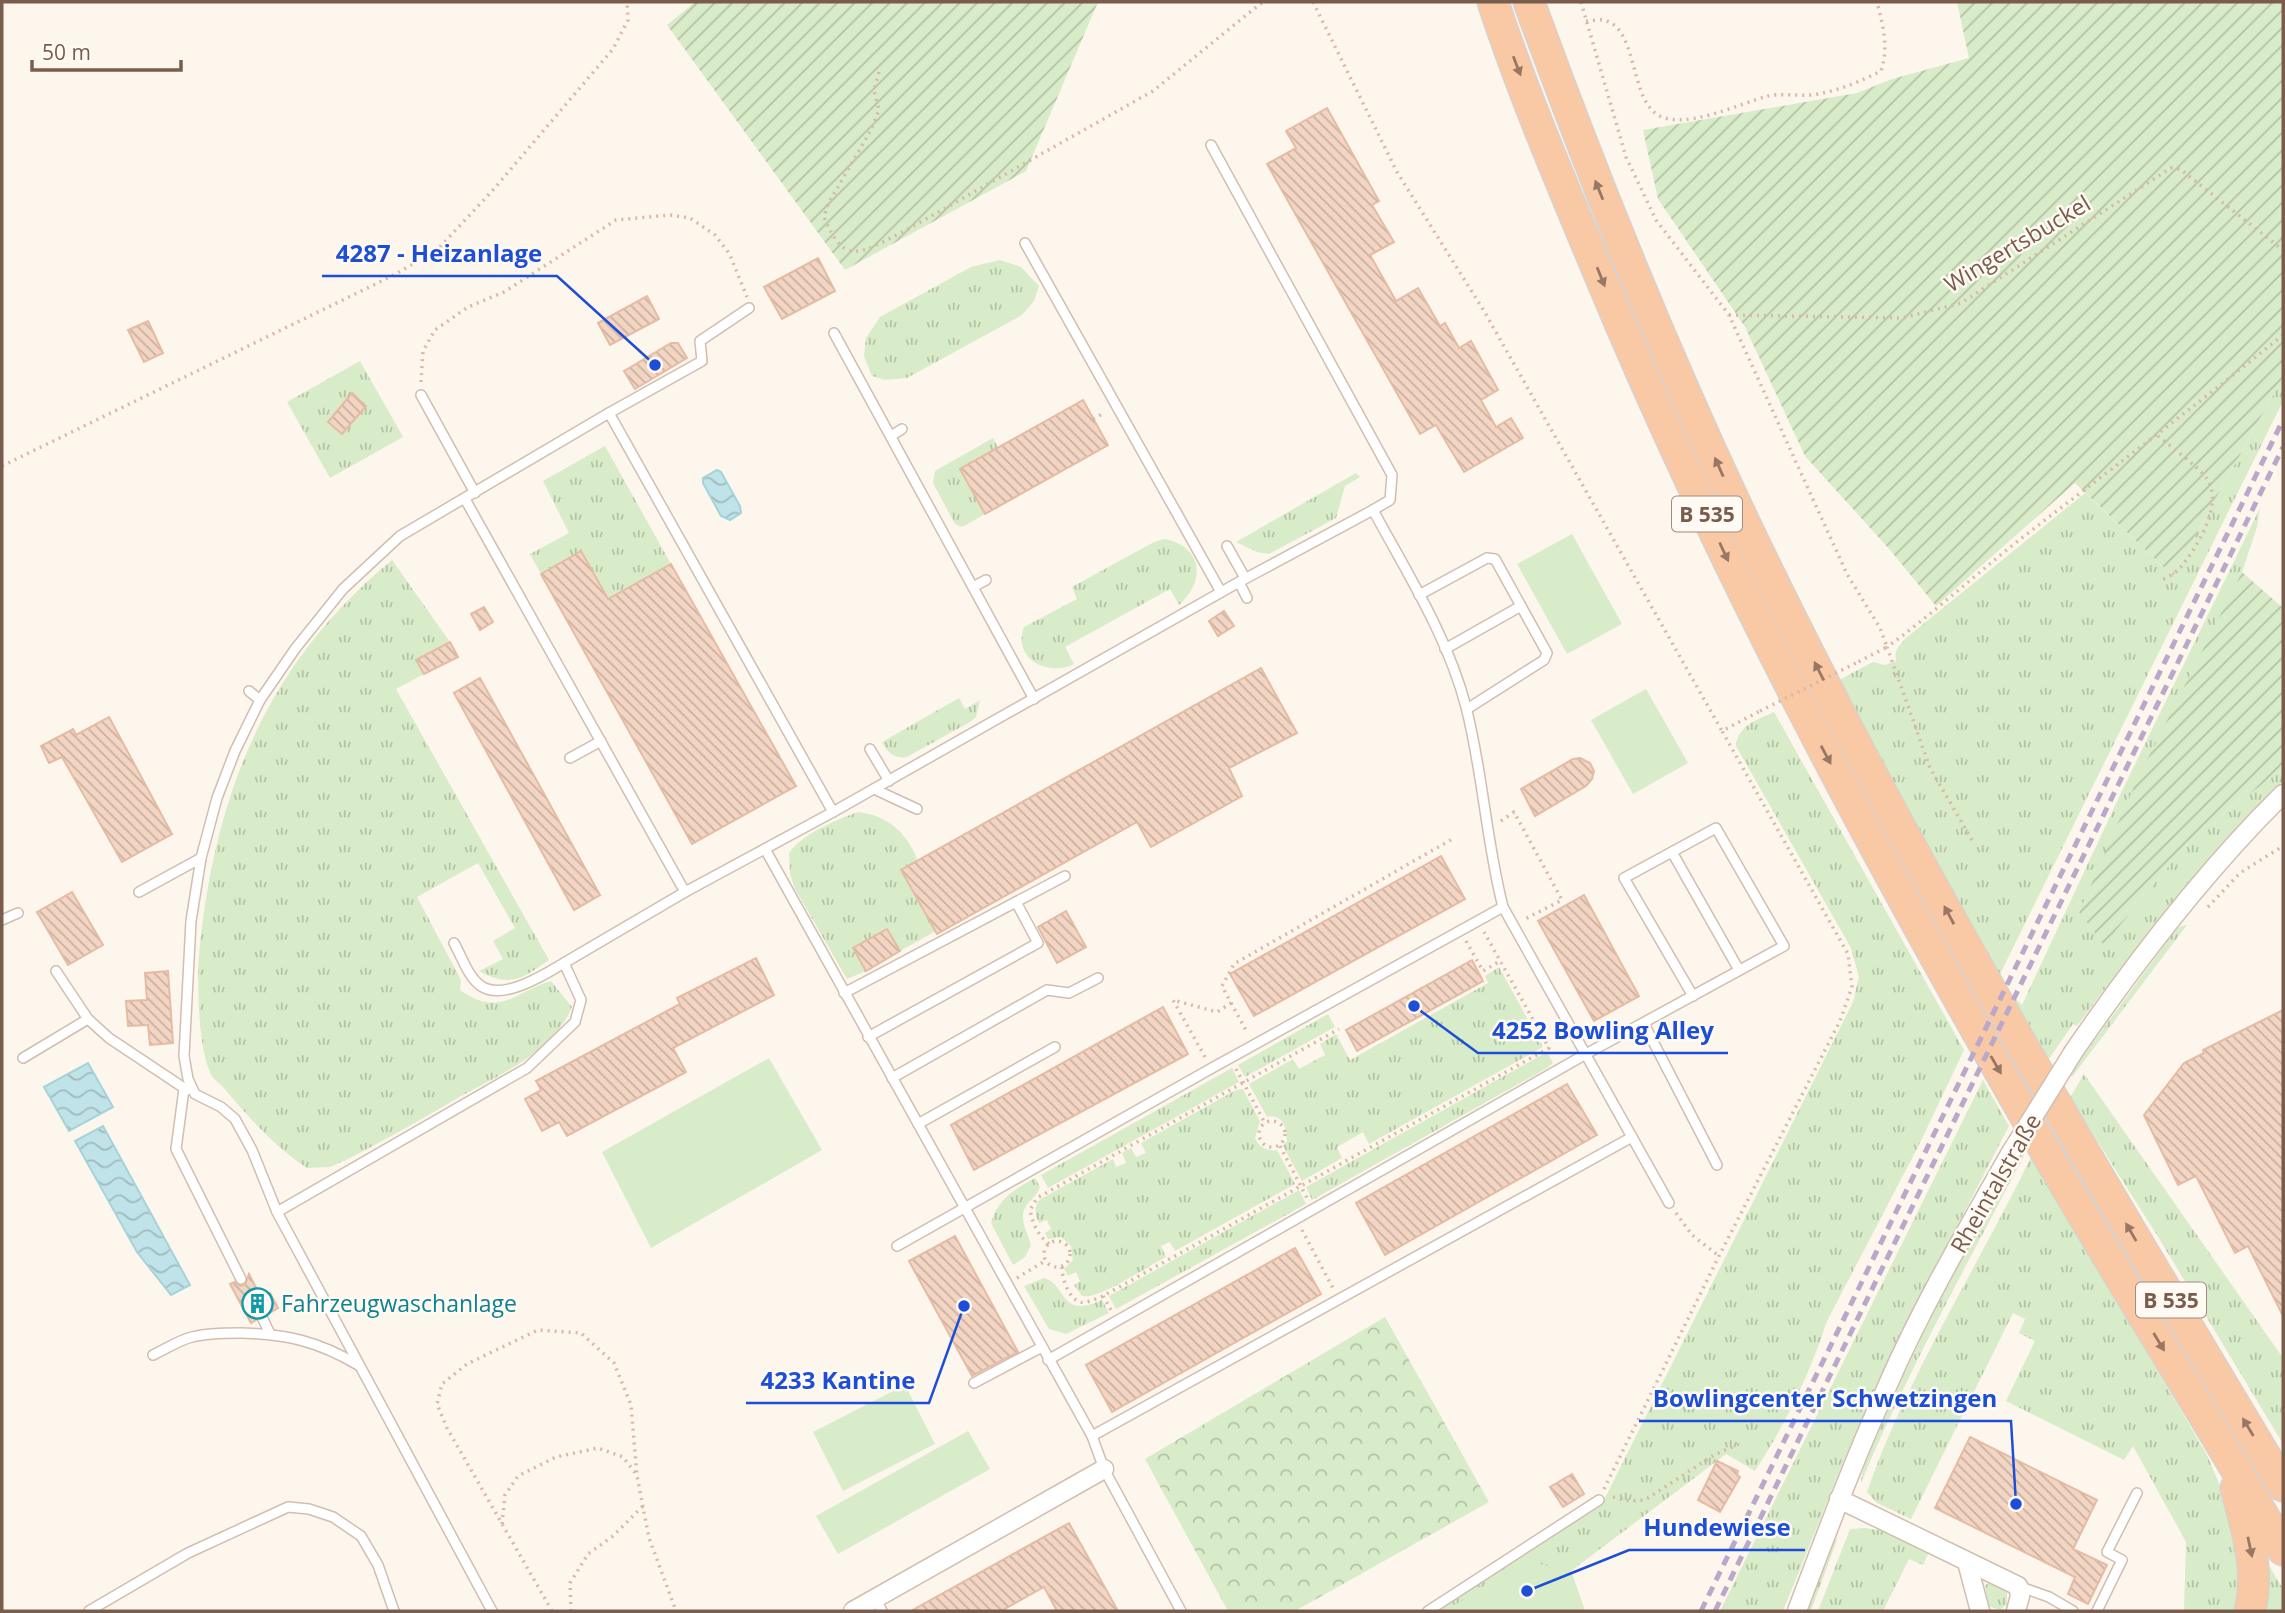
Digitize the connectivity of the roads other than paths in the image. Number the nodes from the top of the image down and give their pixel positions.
1 (1493, 2) edge
2 (1529, 2) edge
3 (1211, 145) dead end
4 (1025, 243) dead end
5 (749, 308) road end
6 (834, 333) dead end
7 (421, 395) road end
8 (609, 413) junction
9 (902, 429) dead end
10 (891, 436) junction
11 (474, 493) junction
12 (465, 499) junction
13 (1373, 510) junction
14 (1227, 546) dead end
15 (986, 580) dead end
16 (1242, 580) junction
17 (973, 587) junction
18 (1221, 592) junction
19 (1419, 595) junction
20 (1247, 598) dead end
21 (1521, 606) junction
22 (1445, 649) junction
23 (249, 691) dead end
24 (1034, 699) junction
25 (260, 700) junction
26 (1466, 709) junction
27 (600, 741) junction
28 (870, 749) dead end
29 (570, 758) dead end
30 (889, 781) junction
31 (874, 789) junction
32 (2283, 794) edge
33 (917, 810) dead end
34 (833, 812) junction
35 (765, 849) junction
36 (1672, 852) junction
37 (201, 858) junction
38 (1065, 876) dead end
39 (139, 891) dead end
40 (685, 892) junction
41 (1016, 902) junction
42 (1503, 906) junction
43 (18, 913) dead end
44 (2, 920) edge
45 (454, 943) dead end
46 (564, 963) junction
47 (1740, 970) junction
48 (56, 971) dead end
49 (1098, 978) dead end
50 (844, 993) junction
51 (1693, 996) junction
52 (88, 1019) junction
53 (1644, 1024) junction
54 (868, 1037) junction
55 (1055, 1047) dead end
56 (1586, 1054) junction
57 (23, 1058) dead end
58 (892, 1078) junction
59 (184, 1089) junction
60 (195, 1094) junction
61 (918, 1124) junction
62 (1632, 1136) junction
63 (1717, 1166) dead end
64 (1669, 1203) road end
65 (965, 1209) junction
66 (277, 1212) junction
67 (897, 1246) dead end
68 (241, 1279) dead end
69 (262, 1317) dead end
70 (270, 1334) junction
71 (1042, 1347) junction
72 (153, 1355) dead end
73 (1048, 1360) junction
74 (359, 1365) junction
75 (975, 1384) dead end
76 (1091, 1436) junction
77 (2228, 1457) junction
78 (1104, 1469) junction
79 (2283, 1486) edge
80 (2137, 1493) dead end
81 (1839, 1499) junction
82 (1599, 1500) dead end
83 (2283, 1550) edge
84 (1967, 1562) junction
85 (2018, 1586) junction
86 (879, 1605) edge
87 (89, 1611) edge
88 (394, 1611) edge
89 (492, 1611) edge
90 (853, 1611) edge
91 (1181, 1611) edge
92 (1428, 1611) edge
93 (1797, 1611) edge
94 (1980, 1611) edge
95 (2016, 1611) edge
96 (2073, 1611) edge
97 (2097, 1611) edge
98 (2249, 1611) edge

1 -> 77 highway, B 535
79 -> 2 highway, B 535
3 - 13 lane
4 - 18 lane
5 - 8 lane
6 - 10 lane
7 - 11 lane
8 - 11 lane
8 - 34 lane
9 - 10 lane
10 - 17 lane
11 - 12 lane
12 - 25 lane
12 - 27 lane
13 - 16 lane
13 - 19 lane
14 - 16 lane
15 - 17 lane
16 - 18 lane
16 - 20 lane
17 - 24 lane
18 - 24 lane
19 - 21 lane
19 - 22 lane
21 - 22 lane
21 - 26 lane
22 - 26 lane
23 - 25 lane
24 - 30 lane
25 - 37 lane
26 - 42 lane
27 - 29 lane
27 - 40 lane
28 - 30 lane
30 - 31 lane
31 - 33 lane
31 - 34 lane
32 - 81 street, Rheintalstraße, bridge
34 - 35 lane
35 - 40 lane
35 - 50 lane
36 - 47 lane
36 - 47 lane
36 - 51 lane
37 - 39 lane
37 - 60 lane
38 - 41 lane
40 - 46 lane
41 - 50 lane
41 - 54 lane
42 - 56 lane
42 - 65 lane
43 - 44 lane
45 - 46 lane
46 - 66 lane
47 - 51 lane
48 - 52 lane
49 - 58 lane
50 - 54 lane
51 - 53 lane
52 - 57 lane
52 - 59 lane
53 - 56 lane
53 - 63 lane
54 - 58 lane
55 - 61 lane
56 - 62 lane
56 - 73 lane
58 - 61 lane
59 - 60 lane
59 - 68 lane
60 - 66 lane
61 - 65 lane
62 - 64 lane
62 - 76 lane
65 - 67 lane
65 - 71 lane
66 - 74 lane
69 - 70 lane
70 - 72 lane
70 - 74 lane
71 - 73 lane
71 - 75 lane
73 - 76 lane
74 - 89 lane
76 - 78 lane
77 - 83 highway, B 535
77 -> 98 highway
78 - 86 street
78 - 91 lane
80 - 97 lane
81 - 84 street
81 - 93 street, Rheintalstraße
82 - 92 lane
84 - 85 street
84 - 94 street
85 - 95 street
85 - 96 lane
86 - 90 street
87 - 88 lane

